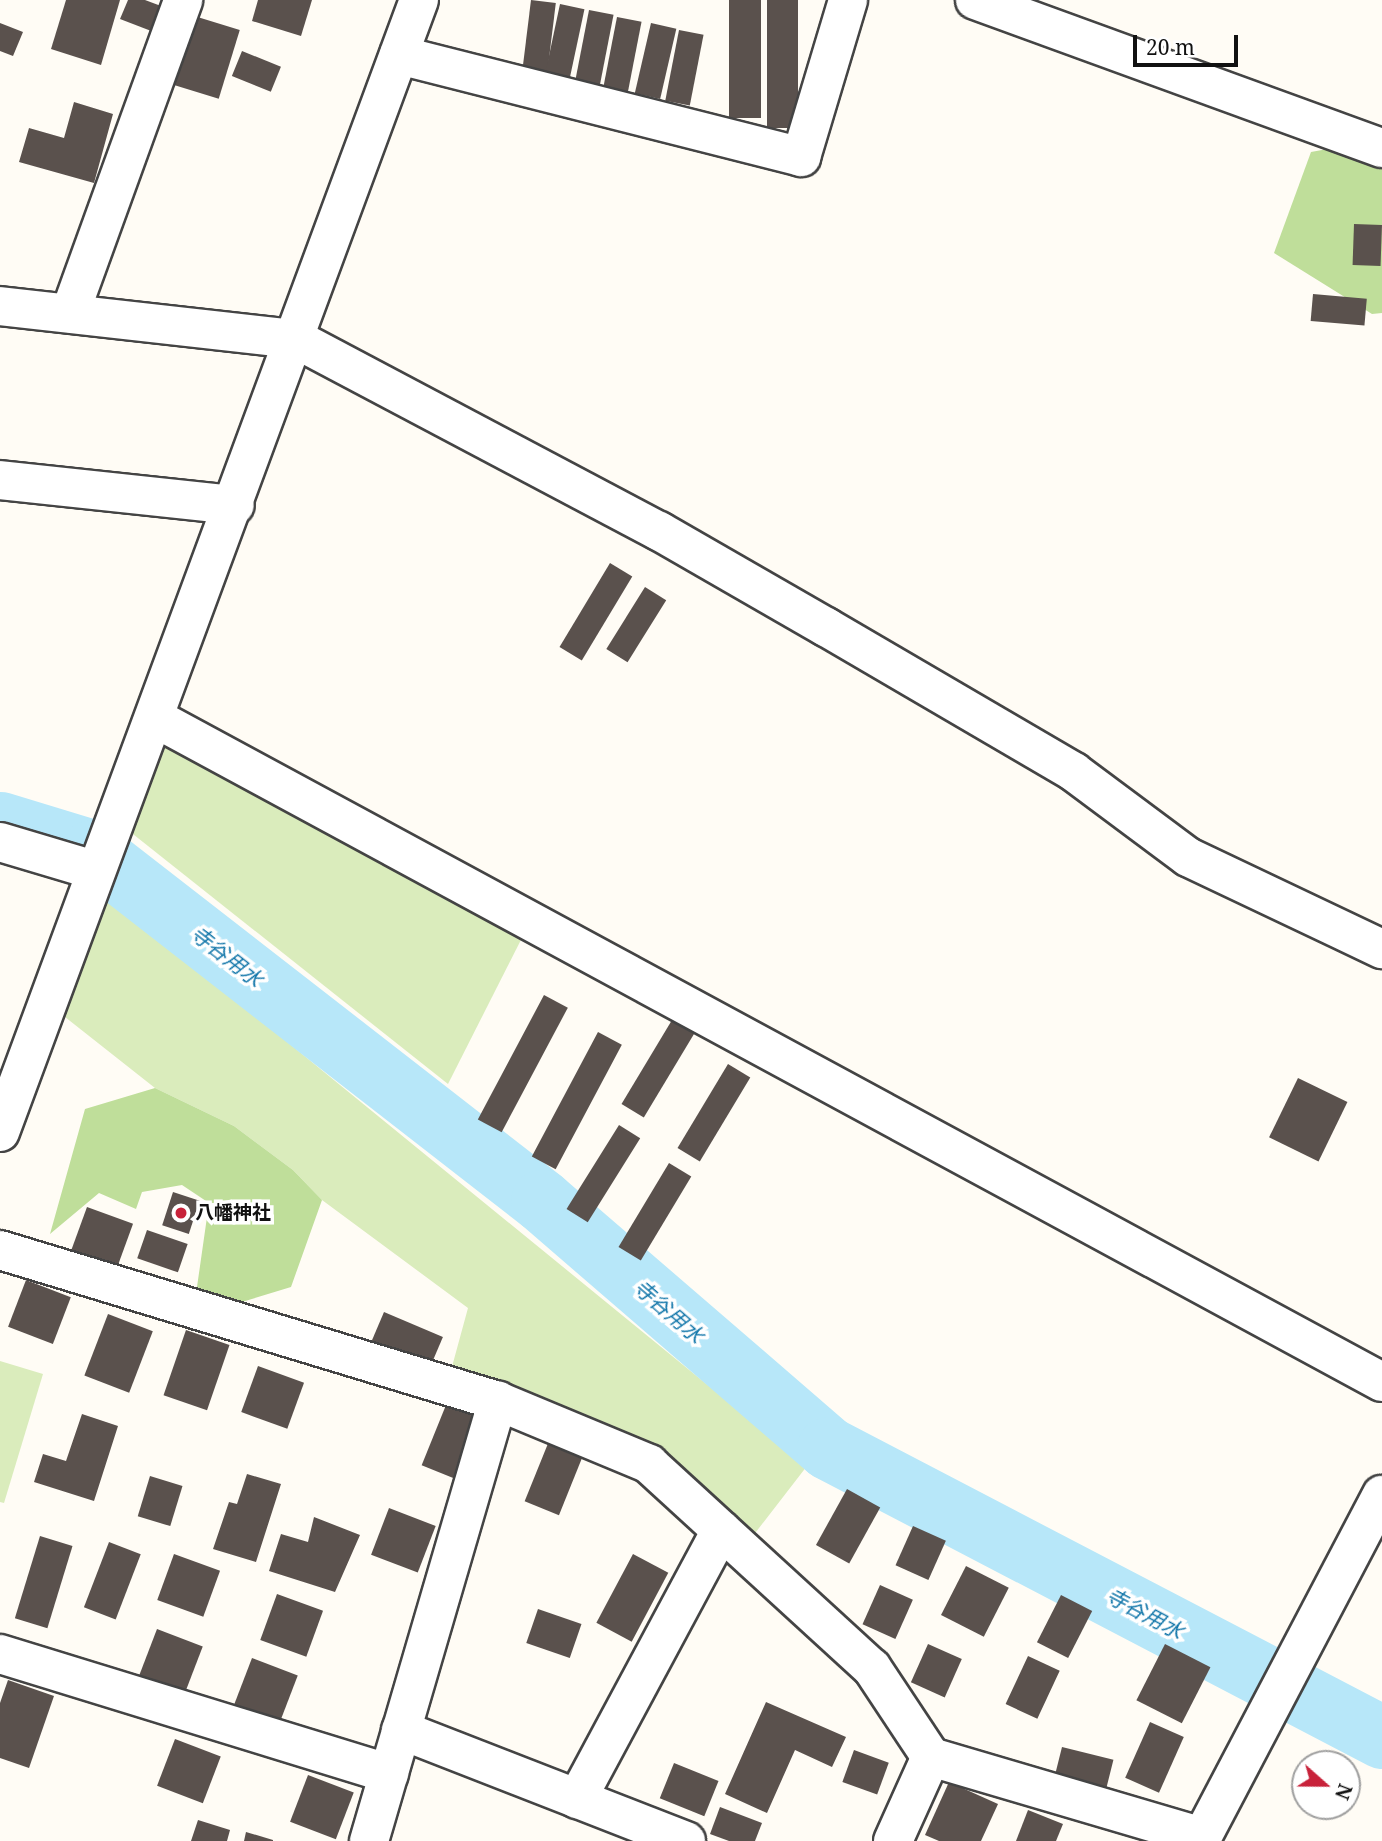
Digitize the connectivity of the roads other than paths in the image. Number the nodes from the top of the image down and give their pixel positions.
1 (183, 0) edge
2 (419, 0) edge
3 (848, 0) edge
4 (975, 0) edge
5 (399, 55) junction
6 (1382, 148) edge
7 (0, 306) edge
8 (70, 313) junction
9 (296, 339) junction
10 (0, 480) edge
11 (235, 505) junction
12 (155, 718) junction
13 (0, 842) edge
14 (94, 870) junction
15 (1382, 949) edge
16 (0, 1132) edge
17 (0, 1250) edge
18 (1382, 1382) edge
19 (498, 1401) junction
20 (1382, 1495) edge
21 (721, 1530) junction
22 (0, 1654) edge
23 (401, 1730) junction
24 (931, 1757) junction
25 (389, 1774) junction
26 (577, 1799) junction
27 (1201, 1839) edge
28 (369, 1841) edge
29 (686, 1841) edge
30 (893, 1841) edge

1 - 8 street
2 - 5 street
3 - 5 street
4 - 6 street
5 - 9 street
7 - 8 street
8 - 9 street
9 - 11 street
9 - 15 street
10 - 11 street
11 - 12 street
12 - 14 street
12 - 18 street
13 - 14 street
14 - 16 street
17 - 19 street
19 - 21 street
19 - 23 street
20 - 27 street
21 - 24 street
21 - 26 street
22 - 25 street
23 - 25 street
23 - 26 street
24 - 27 street
24 - 30 street
25 - 28 street
26 - 29 street

